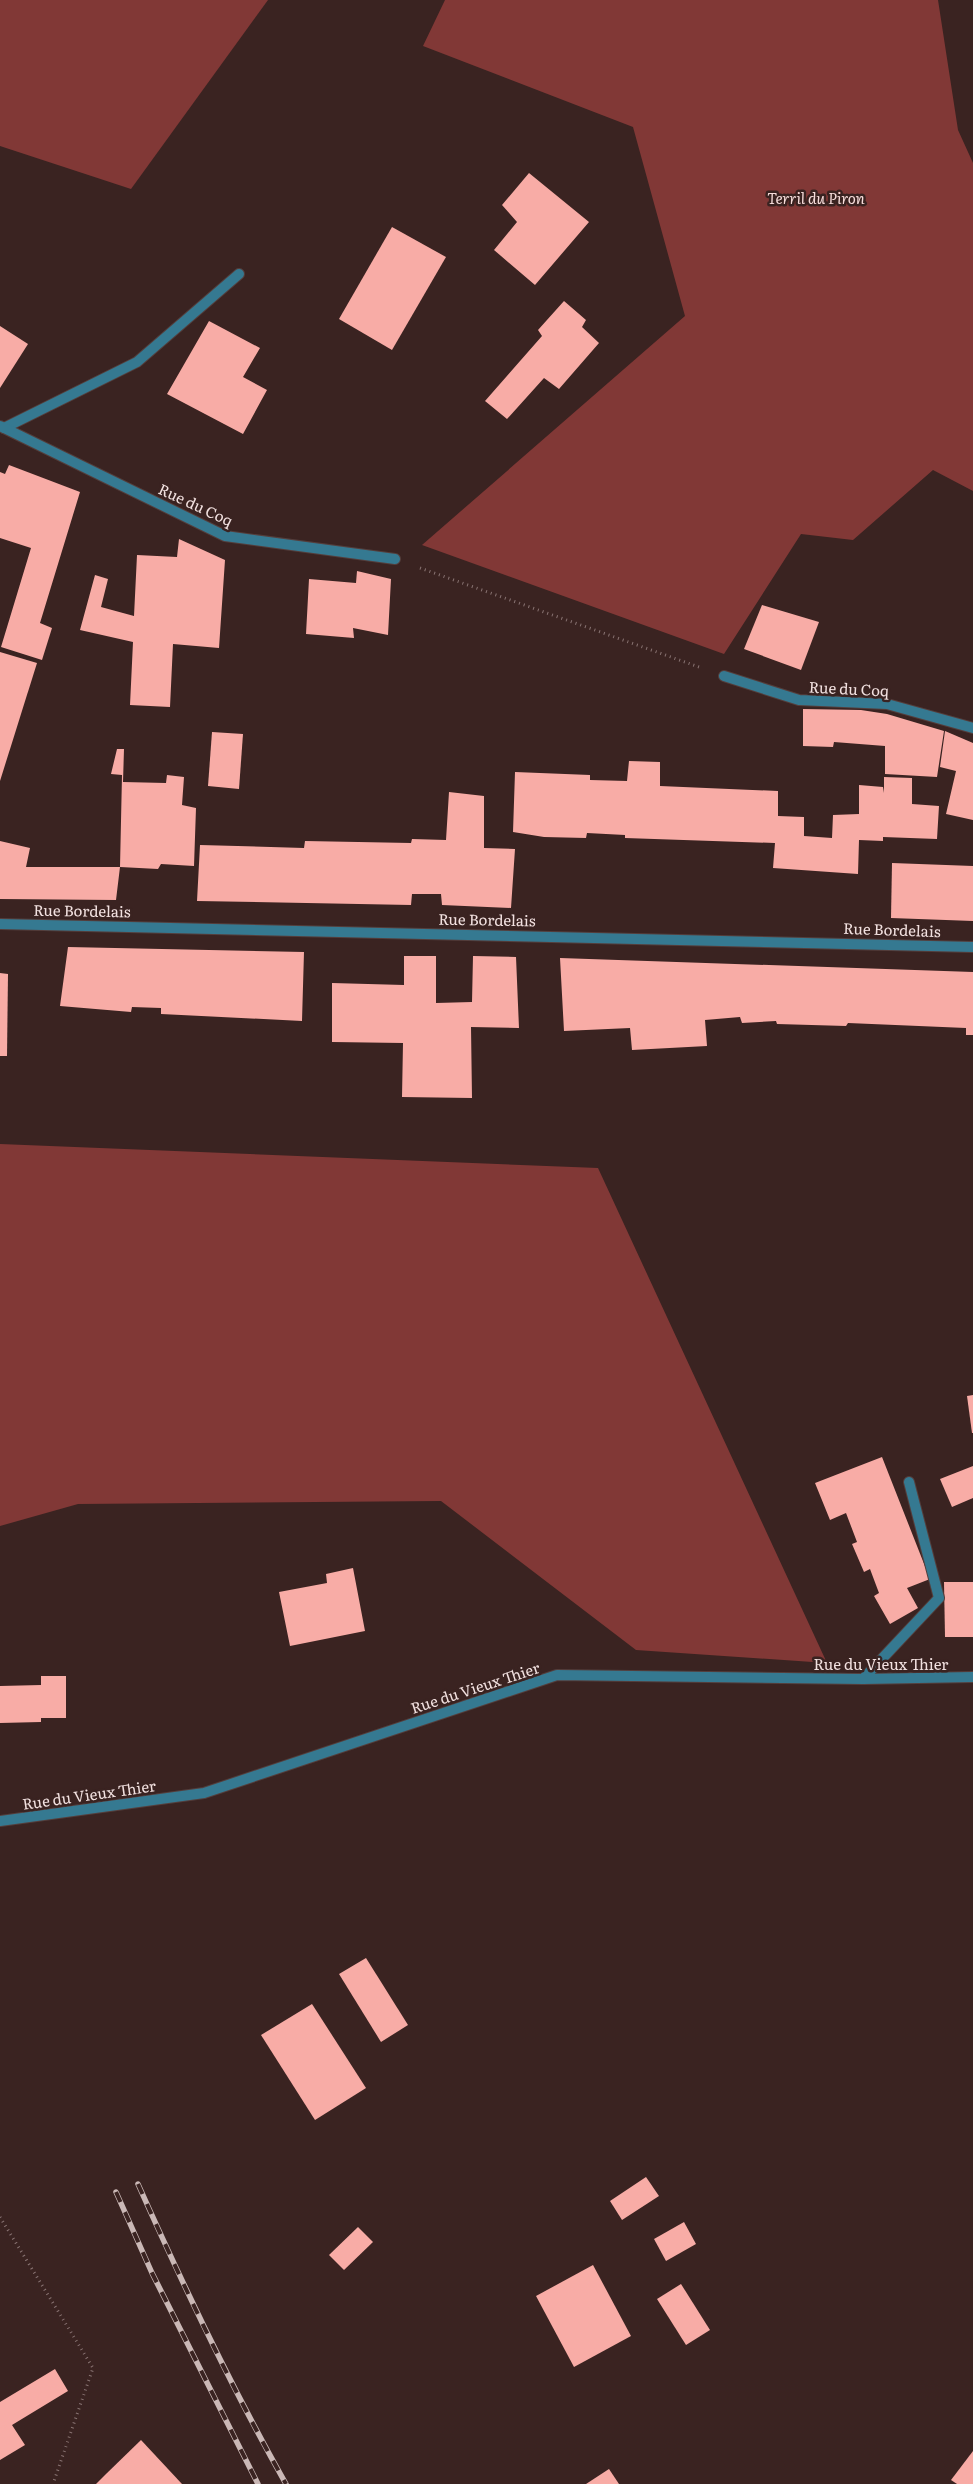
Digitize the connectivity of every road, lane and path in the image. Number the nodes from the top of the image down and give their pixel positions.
1 (239, 274) dead end
2 (2, 427) edge
3 (395, 559) joint
4 (724, 676) joint
5 (973, 728) edge
6 (0, 924) edge
7 (973, 946) edge
8 (909, 1482) dead end
9 (973, 1677) edge
10 (863, 1679) junction
11 (0, 1821) edge
12 (0, 2217) edge
13 (53, 2484) edge

1 - 2 street
2 - 3 street, Rue du Coq
3 - 4 path
4 - 5 street, Rue du Coq
6 - 7 street, Rue Bordelais
8 - 10 street
9 - 10 street, Rue du Vieux Thier
10 - 11 street, Rue du Vieux Thier
12 - 13 path

